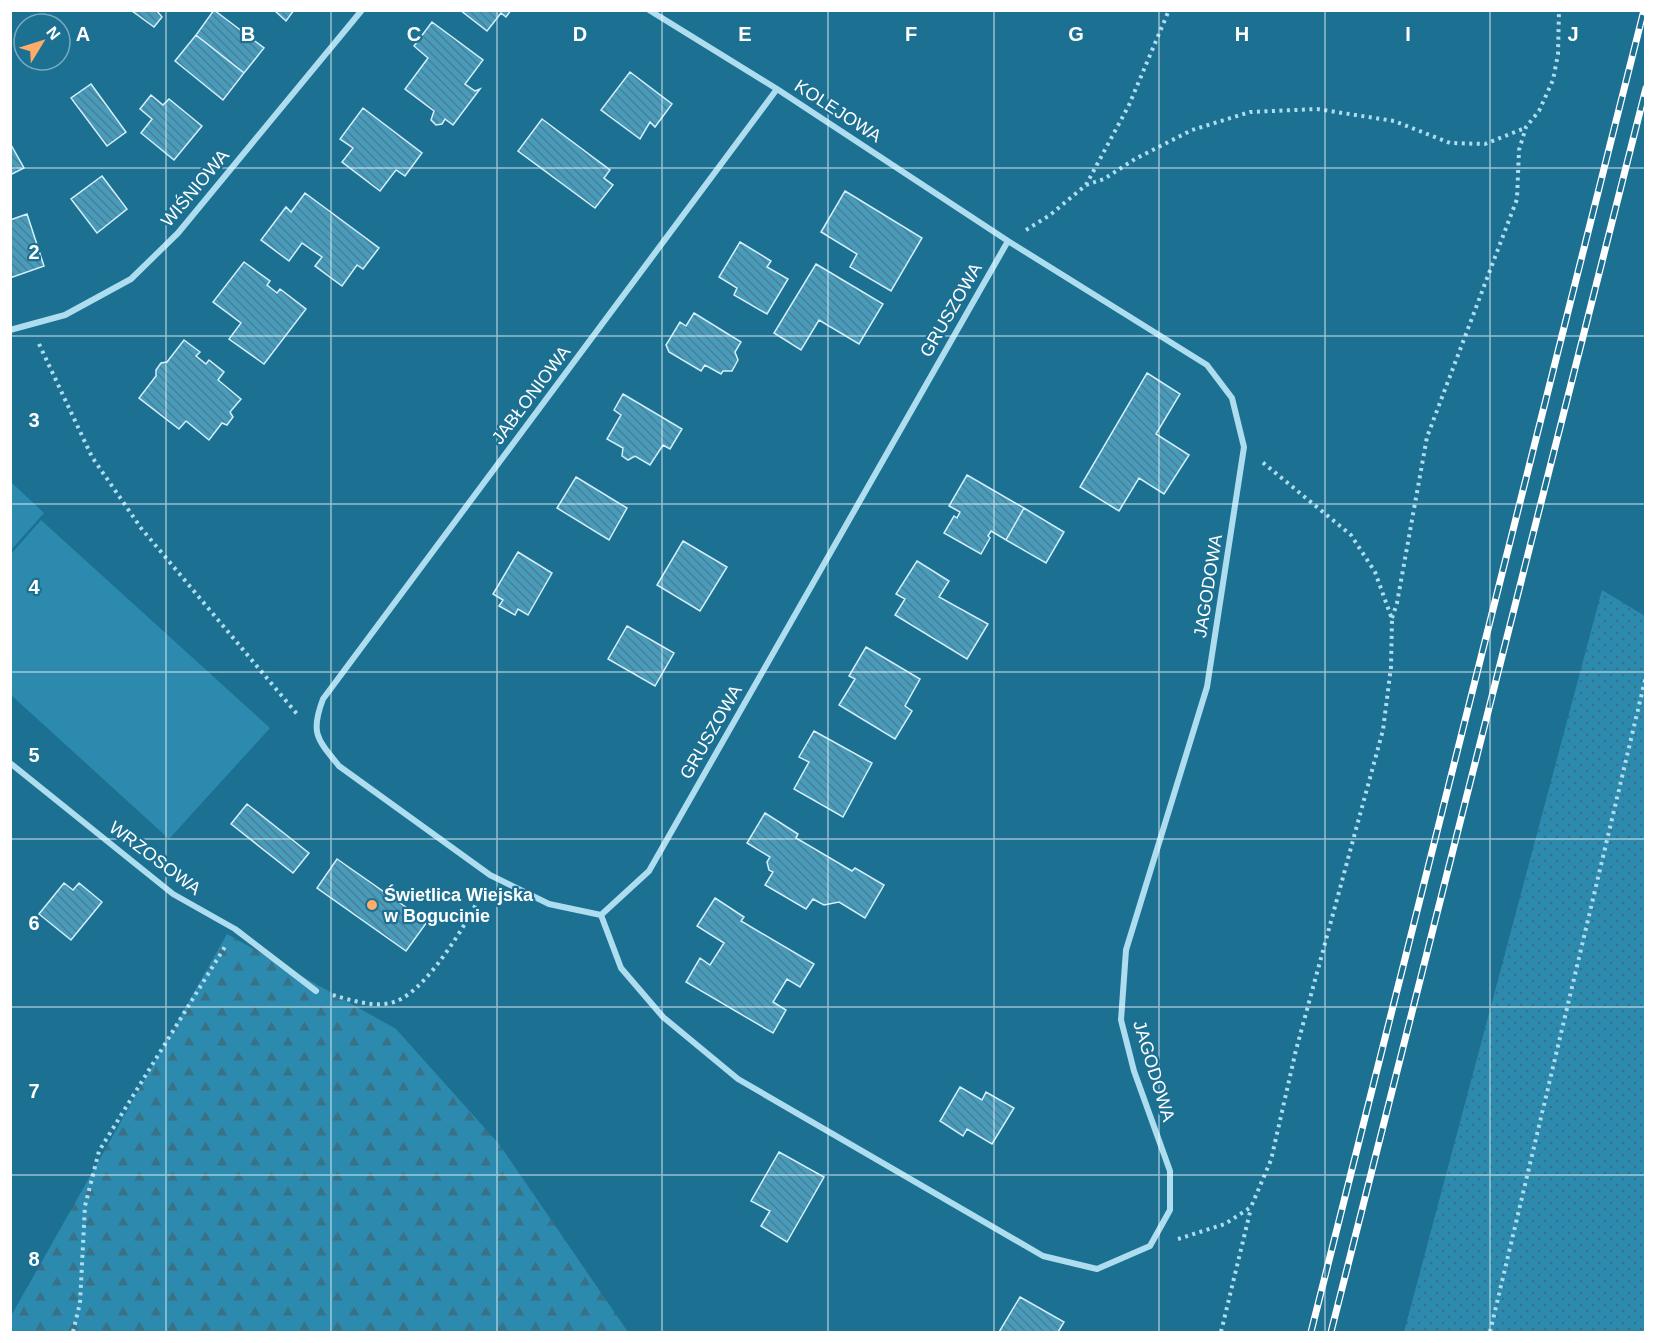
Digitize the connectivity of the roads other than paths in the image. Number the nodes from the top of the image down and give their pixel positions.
1 (362, 10) edge
2 (649, 10) edge
3 (777, 89) junction
4 (1008, 241) junction
5 (10, 330) edge
6 (10, 763) edge
7 (601, 915) junction
8 (316, 991) road end

1 - 5 street, WIŚNIOWA
2 - 3 street, KOLEJOWA
3 - 4 street, KOLEJOWA
3 - 7 street, JABŁONIOWA
4 - 7 street, GRUSZOWA
4 - 7 street, JAGODOWA
6 - 8 street, WRZOSOWA

